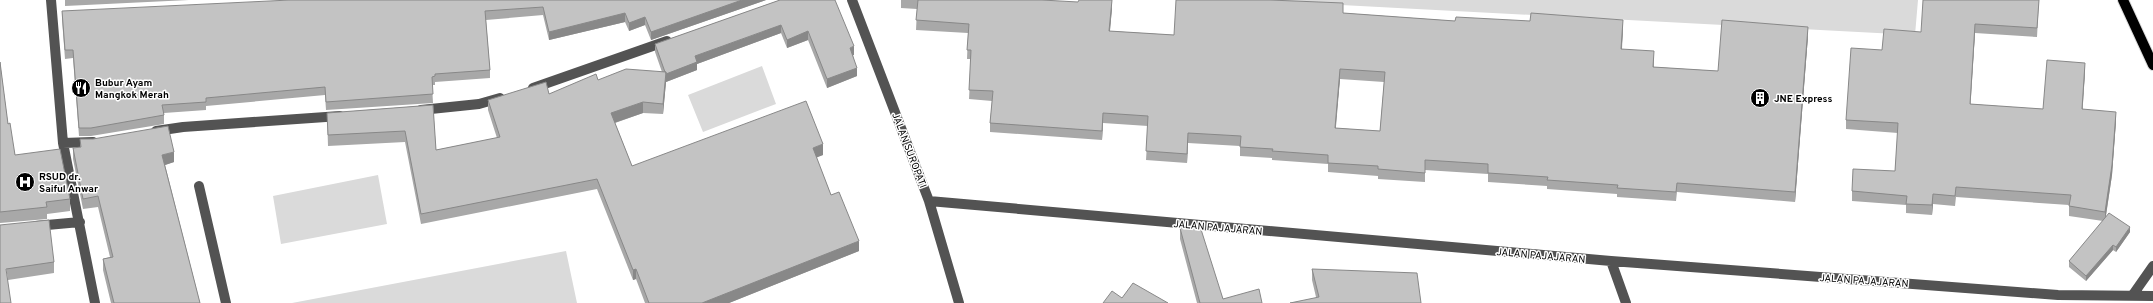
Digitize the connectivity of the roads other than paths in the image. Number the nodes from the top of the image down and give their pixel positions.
1 (51, 0) edge
2 (852, 0) edge
3 (2123, 0) edge
4 (676, 38) edge
5 (2153, 65) edge
6 (408, 111) edge
7 (354, 115) edge
8 (145, 133) edge
9 (107, 140) edge
10 (63, 143) junction
11 (199, 186) dead end
12 (929, 201) junction
13 (80, 222) junction
14 (23, 228) edge
15 (1611, 261) junction
16 (2153, 266) edge
17 (2132, 296) junction
18 (2153, 296) edge
19 (2060, 299) edge
20 (95, 303) edge
21 (226, 303) edge
22 (959, 303) edge
23 (1626, 303) edge

1 - 10 street
2 - 12 street, JALAN SUROPATI
3 - 5 main road
4 - 6 street
7 - 8 street
9 - 10 street
10 - 13 street
11 - 21 street
12 - 15 street, JALAN PAJAJARAN
12 - 22 street, JALAN SUROPATI
13 - 14 street
13 - 20 street
15 - 19 street, JALAN PAJAJARAN
15 - 23 street
16 - 17 street
17 - 18 street, JALAN PAJAJARAN
17 - 19 street, JALAN PAJAJARAN

